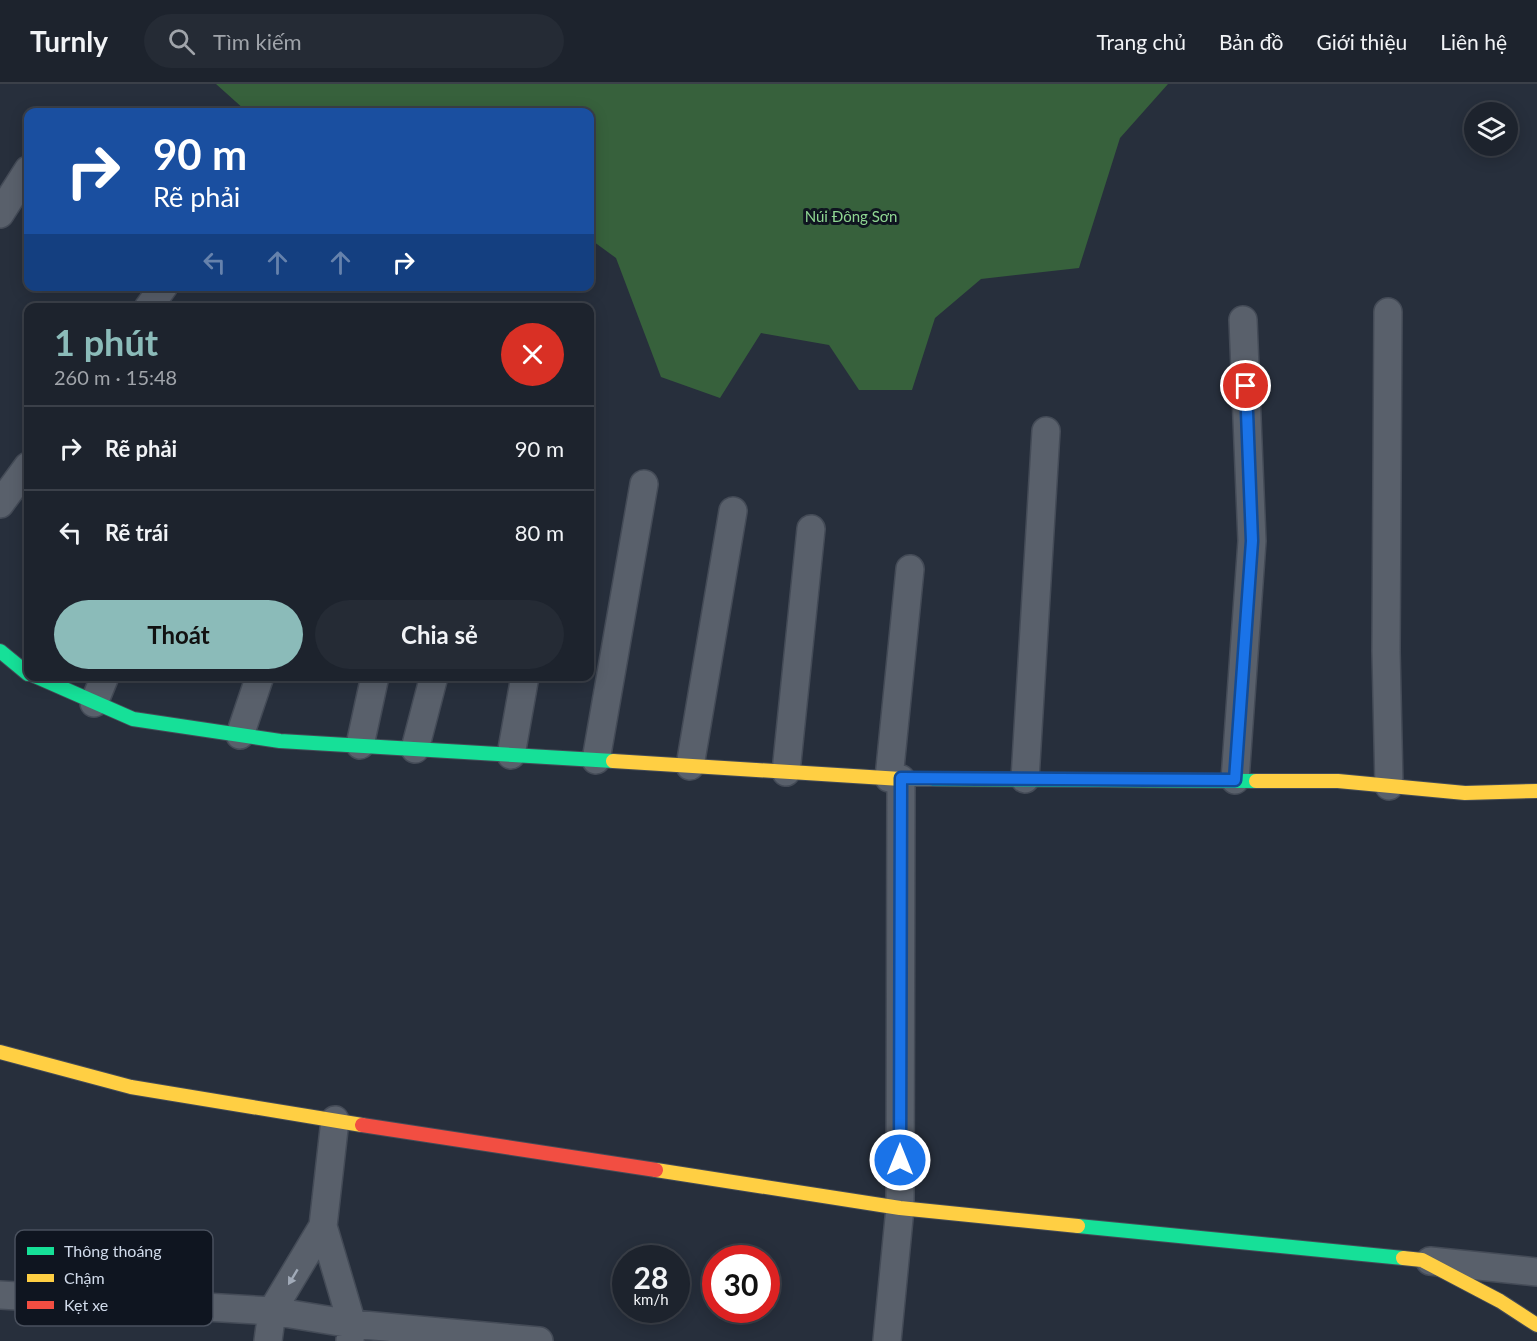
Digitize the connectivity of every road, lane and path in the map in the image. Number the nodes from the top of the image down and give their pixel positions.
1 (24, 176) edge
2 (0, 214) edge
3 (1388, 312) dead end
4 (1243, 320) dead end
5 (1046, 431) dead end
6 (24, 471) edge
7 (644, 484) dead end
8 (0, 504) edge
9 (733, 511) dead end
10 (811, 529) dead end
11 (910, 569) dead end
12 (0, 651) edge
13 (24, 672) edge
14 (46, 681) edge
15 (103, 681) edge
16 (258, 681) edge
17 (374, 681) edge
18 (433, 681) edge
19 (524, 681) edge
20 (94, 703) junction
21 (240, 735) junction
22 (360, 745) junction
23 (415, 749) junction
24 (511, 754) junction
25 (596, 760) junction
26 (690, 766) junction
27 (786, 772) junction
28 (895, 778) junction
29 (1025, 779) junction
30 (1235, 780) junction
31 (1389, 786) junction
32 (1537, 791) edge
33 (0, 1052) edge
34 (335, 1120) junction
35 (900, 1208) junction
36 (323, 1226) junction
37 (1422, 1260) junction
38 (1537, 1272) edge
39 (0, 1295) edge
40 (15, 1296) edge
41 (213, 1307) edge
42 (273, 1311) junction
43 (1537, 1325) edge
44 (351, 1332) edge
45 (268, 1341) edge
46 (539, 1341) edge
47 (887, 1341) edge

1 - 2 street
3 - 31 street
4 - 30 street
5 - 29 street
6 - 8 street
7 - 25 street
9 - 26 street
10 - 27 street
11 - 28 street
12 - 13 street
14 - 20 street
15 - 20 street
16 - 21 street
17 - 22 street
18 - 23 street
19 - 24 street
20 - 21 street
21 - 22 street
22 - 23 street
23 - 24 street
24 - 25 street
25 - 26 street
26 - 27 street
27 - 28 street
28 - 29 street
28 - 35 street
29 - 30 street
30 - 31 street
31 - 32 street
33 - 34 street
34 - 35 street
34 - 36 street
35 - 37 street
35 - 47 street
36 -> 42 street
36 - 44 street
37 - 38 street
37 - 43 street
39 - 40 street
41 - 42 street
42 - 44 street
42 - 45 street
44 - 46 street

